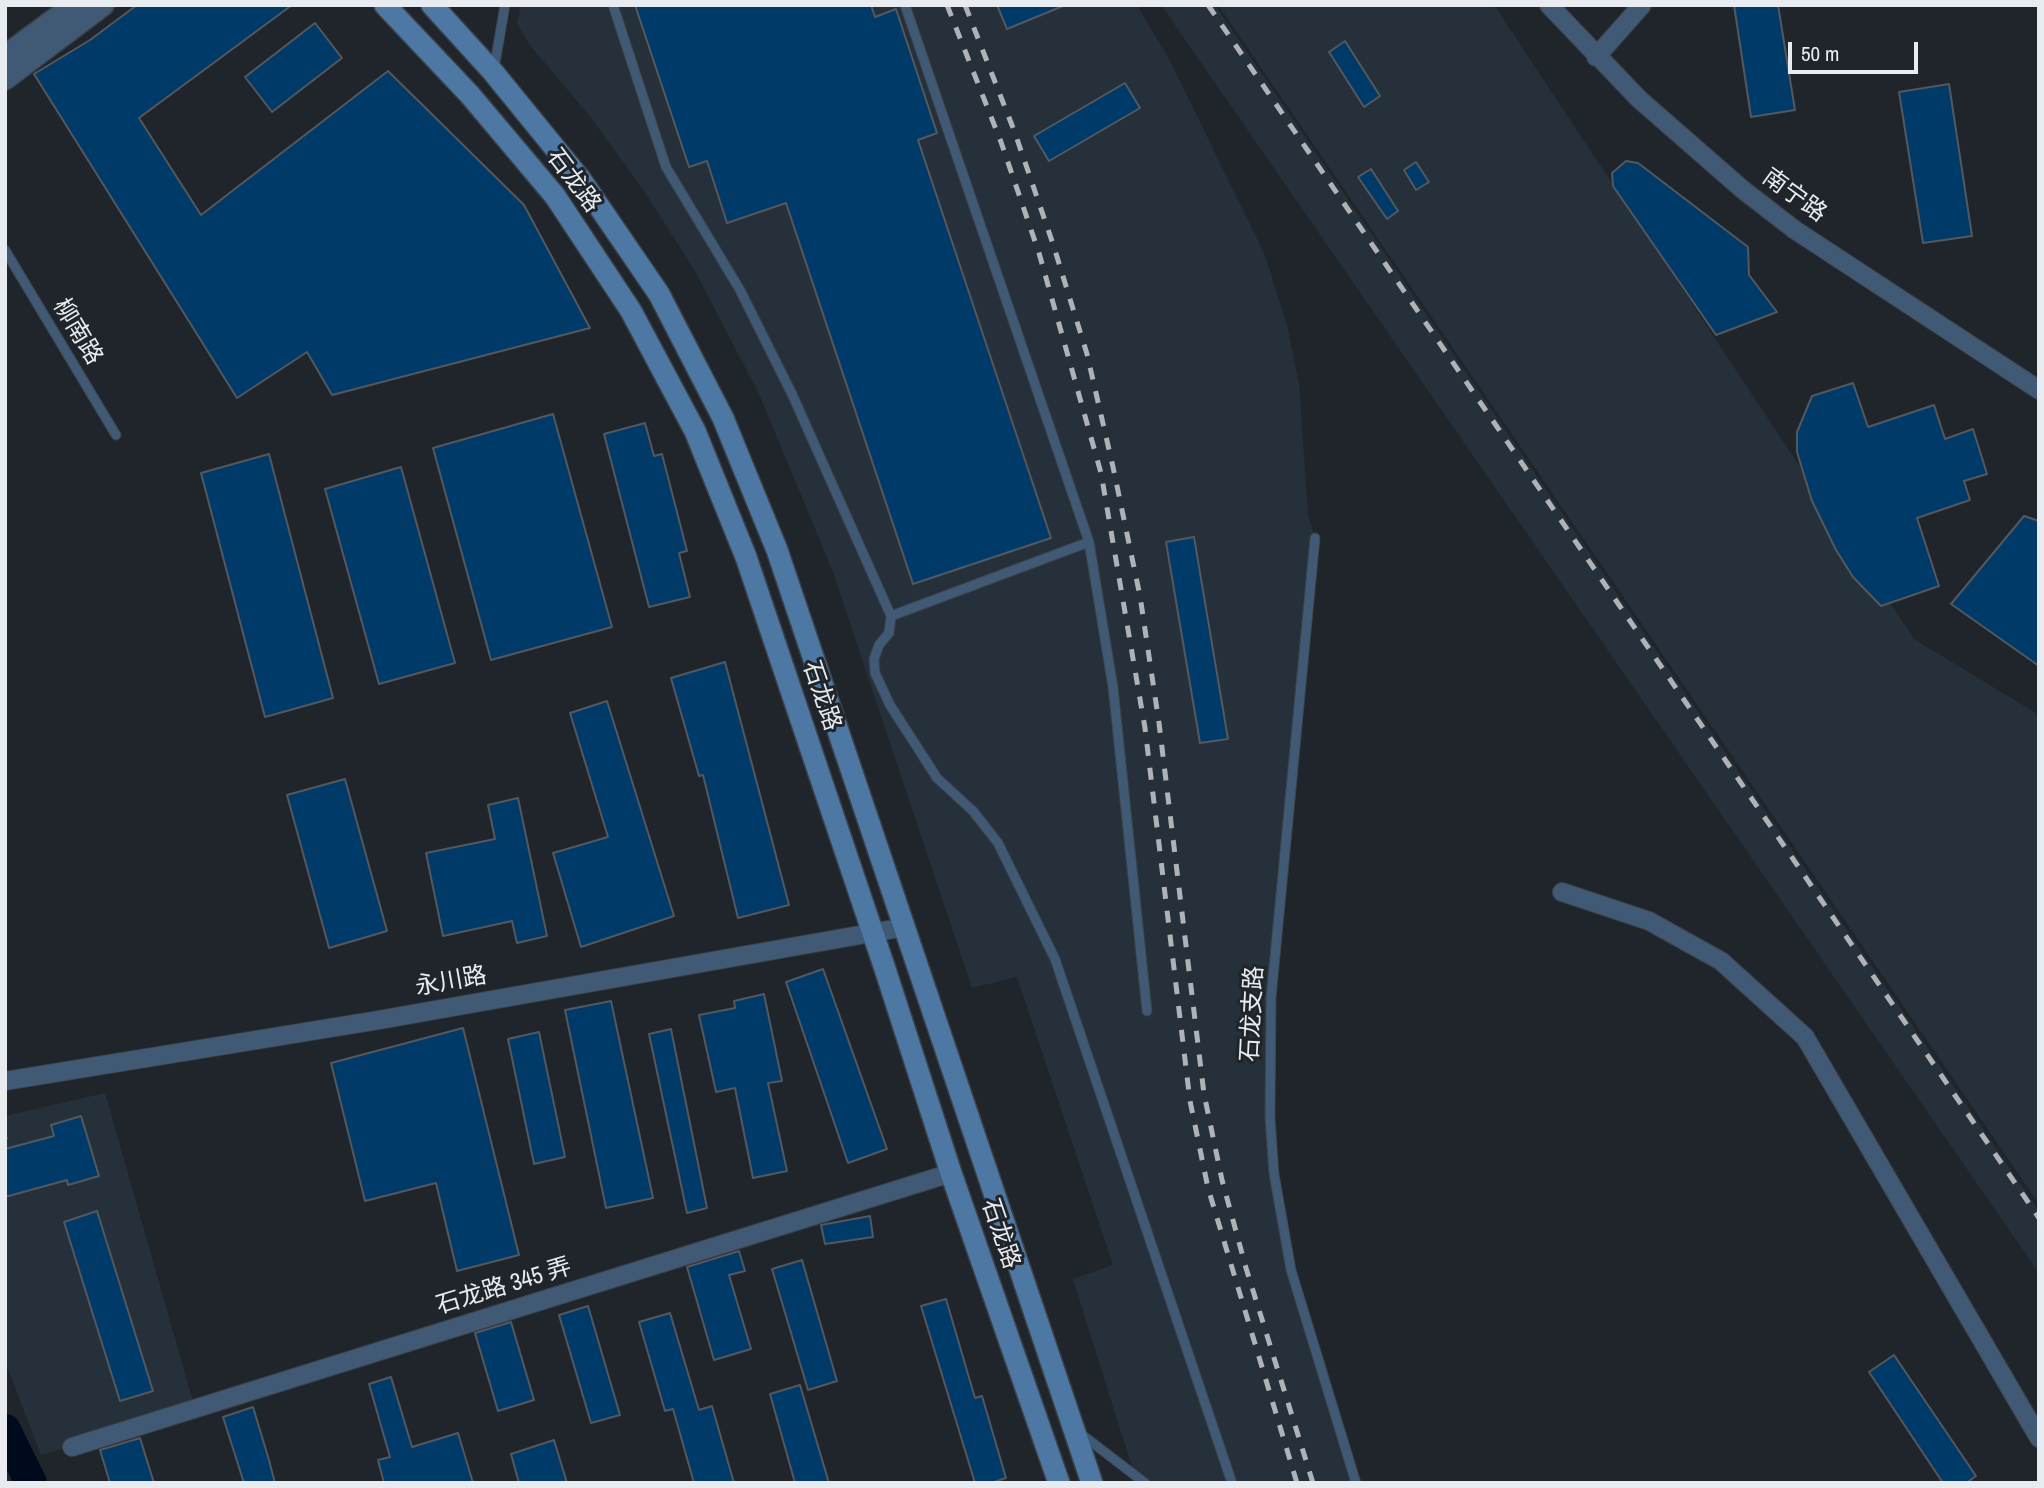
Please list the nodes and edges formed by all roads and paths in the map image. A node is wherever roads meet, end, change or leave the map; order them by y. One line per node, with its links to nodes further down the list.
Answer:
1 (74, 5): 10 (street)
2 (103, 5): 13 (street)
3 (385, 5): 22 (main road, 石龙路)
4 (432, 5): 12 (main road, 石龙路)
5 (505, 5): 12 (lane)
6 (613, 5): 19 (lane)
7 (905, 5): 18 (lane)
8 (1549, 5): 11 (street, 南宁路)
9 (1642, 5): 11 (street)
10 (5, 56)
11 (1596, 57): 15 (street, 南宁路)
12 (493, 72): 21 (main road, 石龙路)
13 (5, 79)
14 (5, 250): 16 (lane, 柳南路)
15 (2039, 390)
16 (116, 435)
17 (1315, 538): 35 (lane, 石龙支路)
18 (1089, 542): 19 (lane); 23 (lane)
19 (891, 616): 34 (lane)
20 (1562, 892): 29 (street)
21 (905, 927): 22 (street, 永川路); 28 (main road, 石龙路)
22 (873, 933): 24 (street, 永川路); 27 (main road, 石龙路)
23 (1147, 1011)
24 (5, 1081)
25 (5, 1136): 26 (path)
26 (7, 1142)
27 (951, 1173): 30 (street, 石龙路 345 弄); 31 (main road, 石龙路)
28 (1074, 1429): 32 (main road, 石龙路); 33 (lane)
29 (2039, 1438)
30 (72, 1447)
31 (1059, 1483)
32 (1092, 1483)
33 (1145, 1483)
34 (1233, 1483)
35 (1356, 1483)

